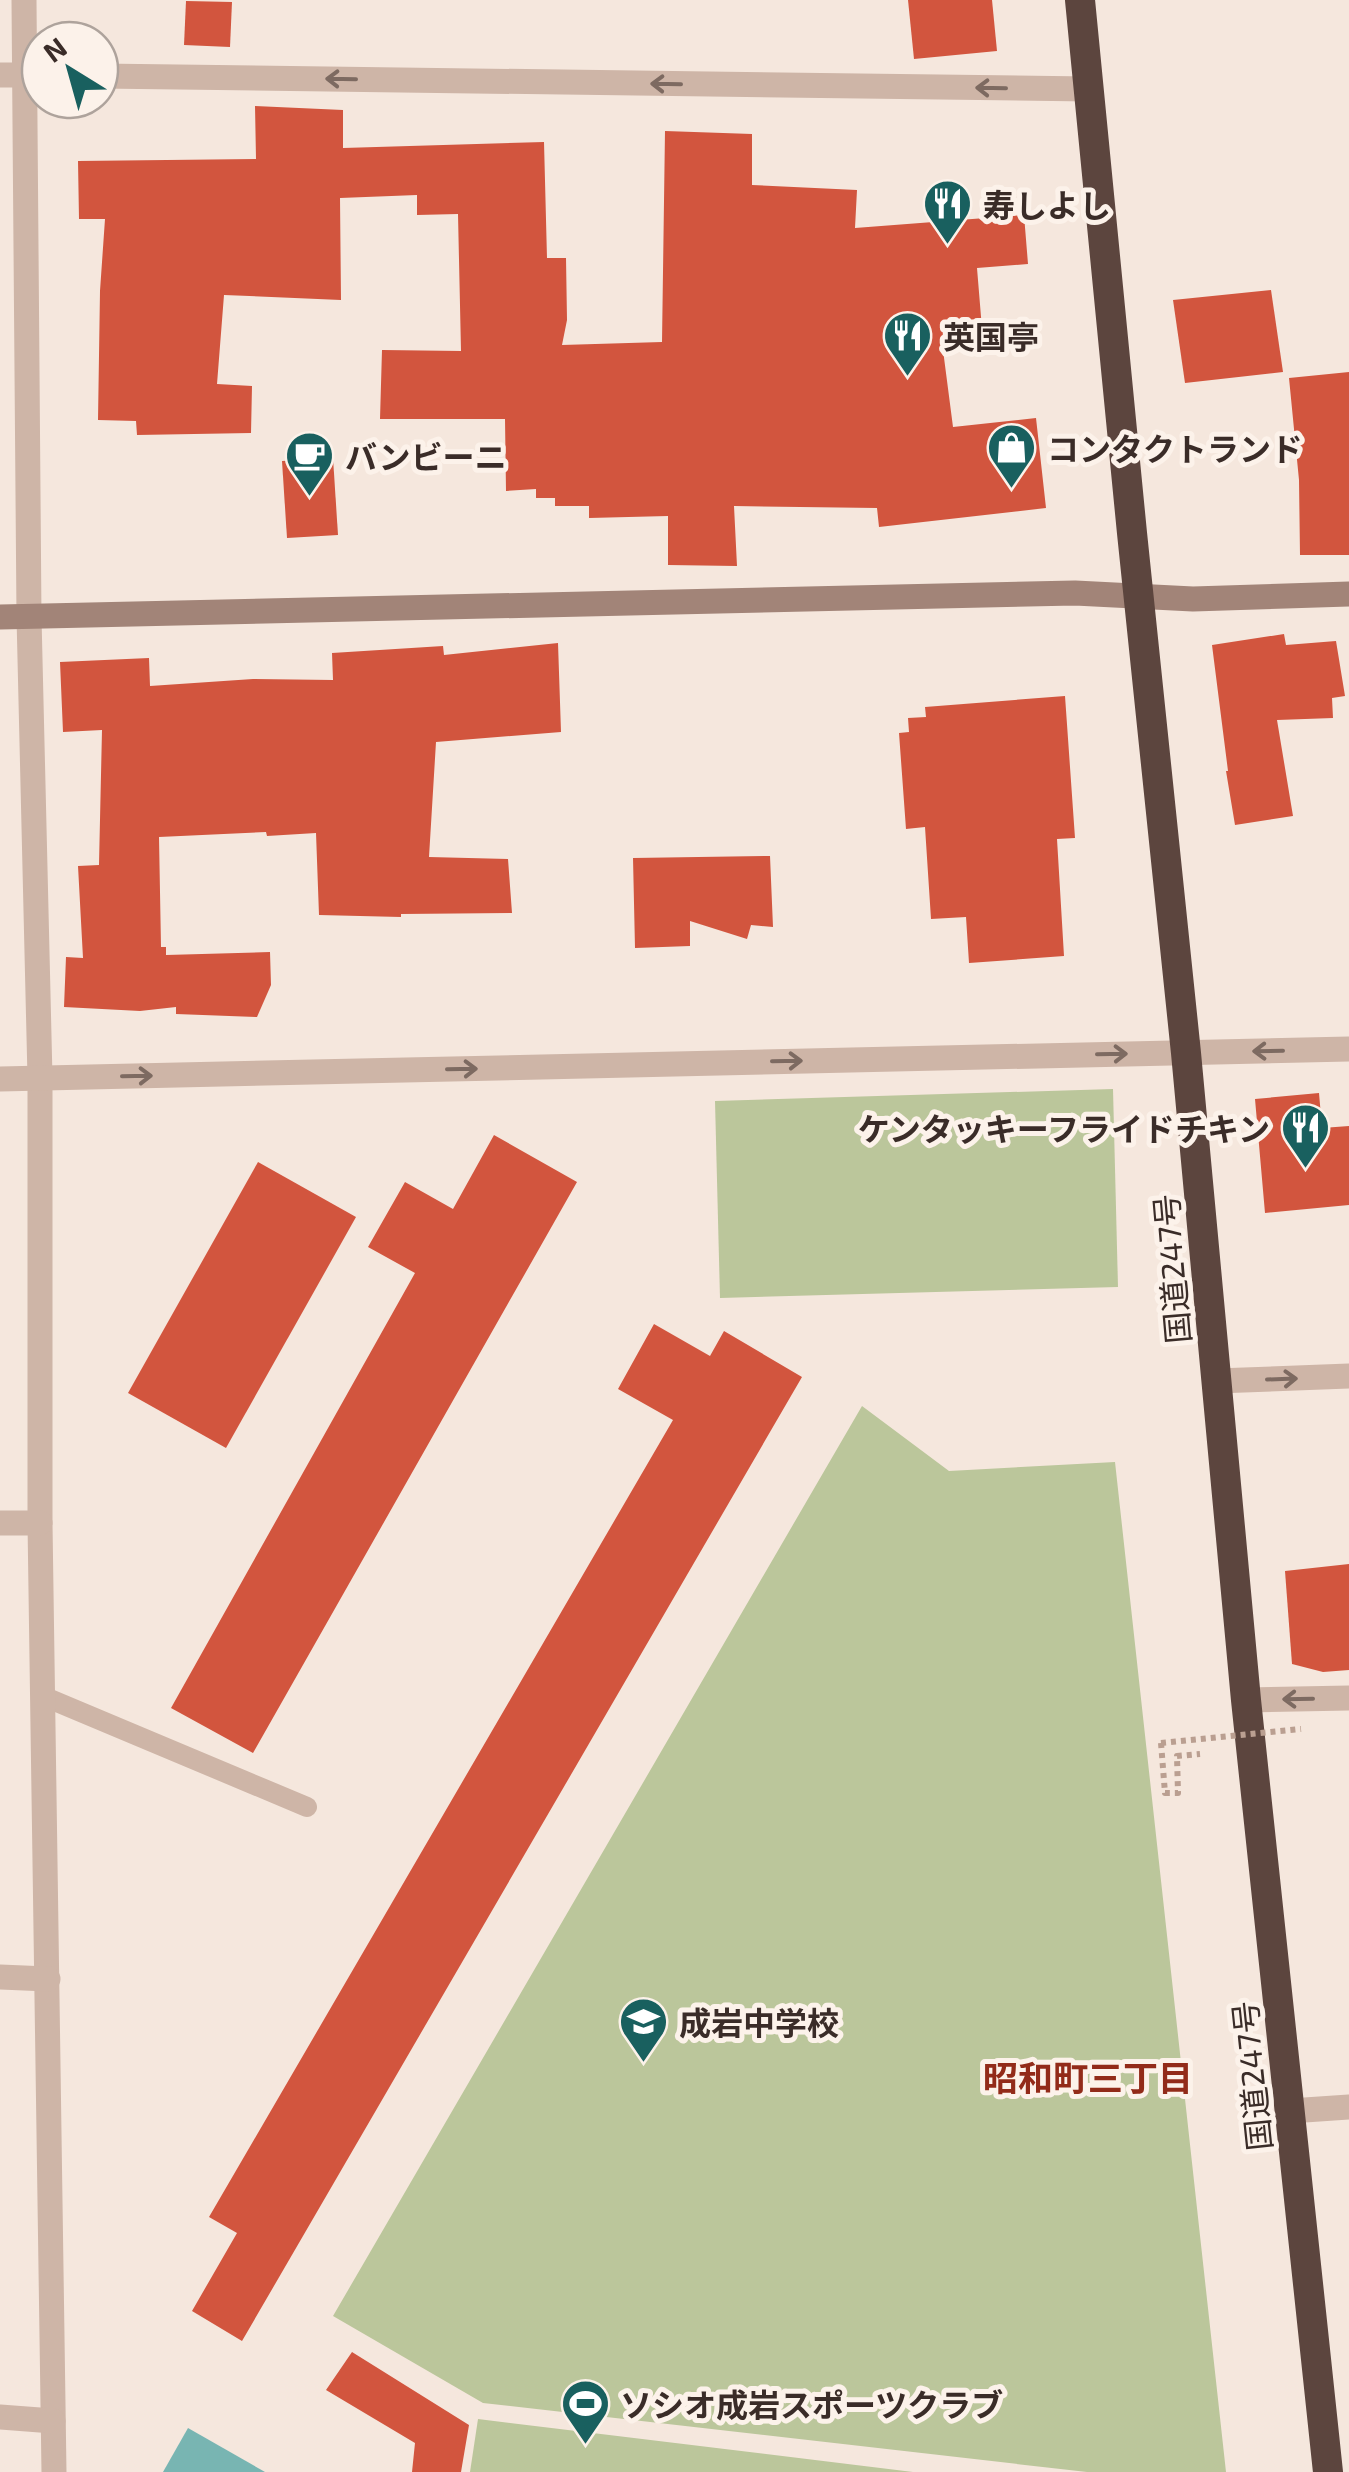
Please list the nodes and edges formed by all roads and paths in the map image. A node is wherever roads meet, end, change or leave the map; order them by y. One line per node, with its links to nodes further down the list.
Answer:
1 (1080, 0): 3 (highway, 国道247号)
2 (120, 76): 3 (street, one-way to 2)
3 (1089, 89): 6 (highway, 国道247号)
4 (23, 120): 7 (street)
5 (1349, 594): 6 (street)
6 (1139, 595): 7 (street); 10 (highway, 国道247号)
7 (29, 616): 8 (street); 12 (street)
8 (0, 617)
9 (1349, 1048): 10 (street, one-way to 10)
10 (1186, 1053): 12 (street, one-way to 10); 14 (highway, 国道247号)
11 (0, 1078): 12 (street)
12 (40, 1078): 16 (street)
13 (1349, 1376): 14 (street, one-way to 13)
14 (1216, 1381): 19 (highway, 国道247号)
15 (0, 1523): 16 (street)
16 (40, 1523): 17 (street)
17 (44, 1697): 22 (lane); 24 (street)
18 (1349, 1698): 19 (street, one-way to 19)
19 (1246, 1700): 26 (highway, 国道247号)
20 (1301, 1729): 21 (path, bridge)
21 (1200, 1754)
22 (307, 1807)
23 (0, 1977): 24 (street)
24 (48, 1979): 28 (street)
25 (1349, 2107): 26 (street)
26 (1290, 2111): 30 (highway, 国道247号)
27 (0, 2417): 28 (street)
28 (53, 2421): 29 (street)
29 (54, 2472)
30 (1328, 2472)

